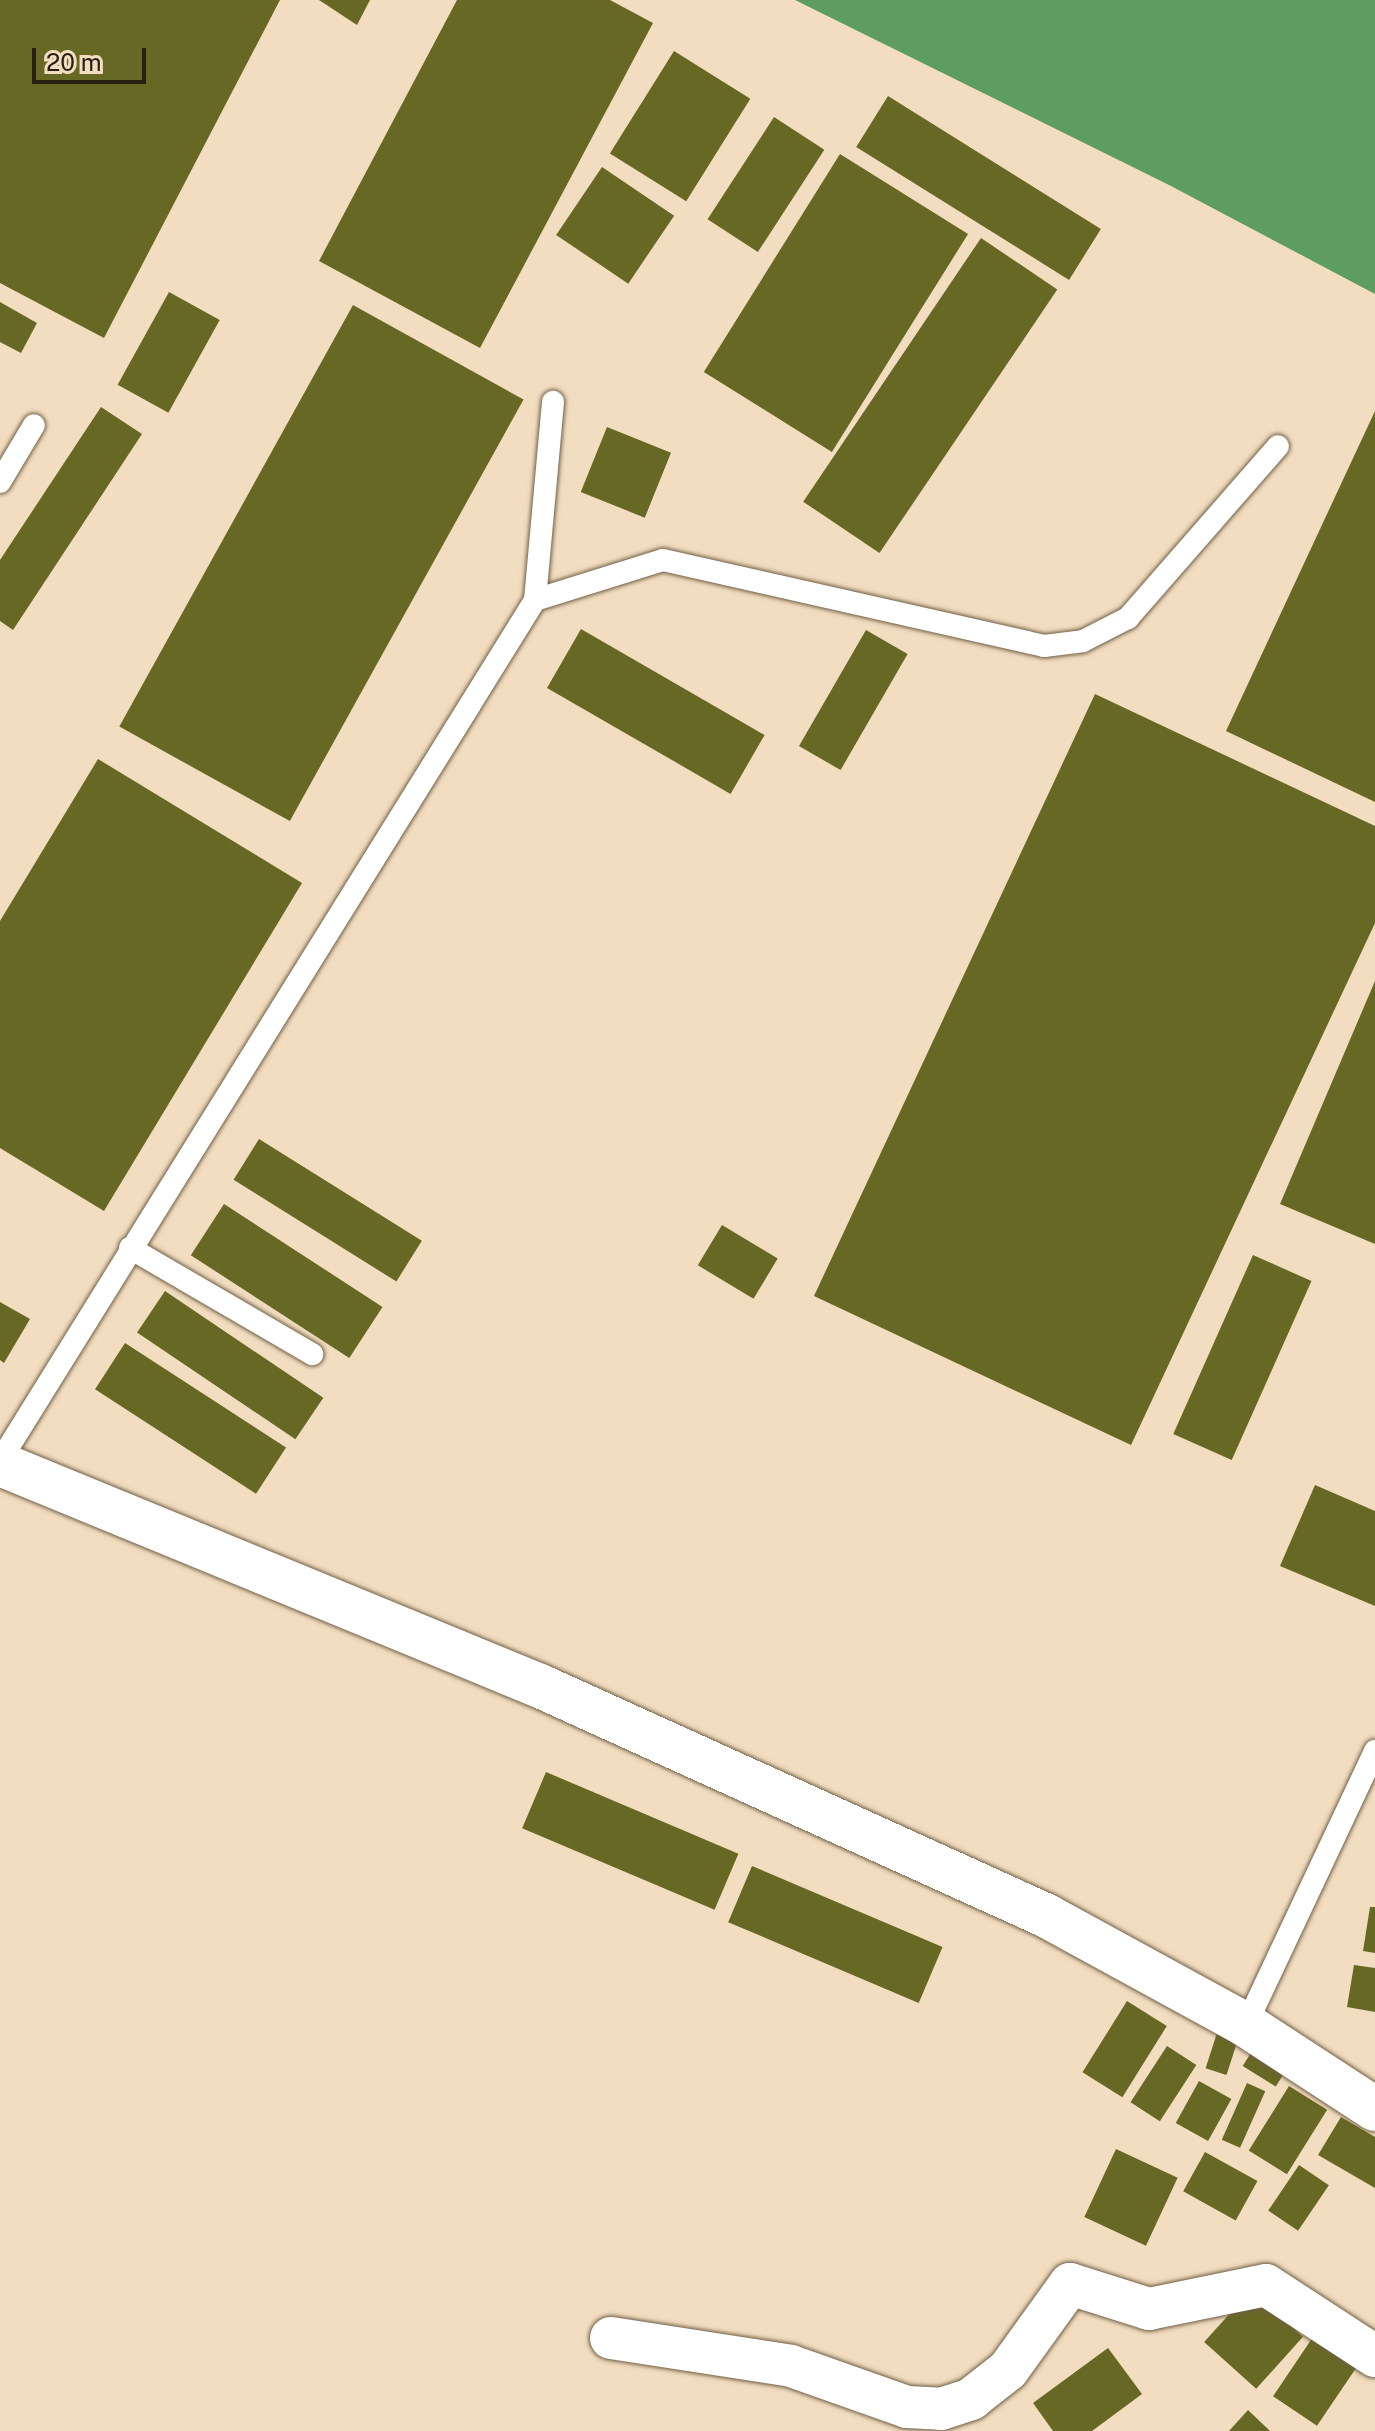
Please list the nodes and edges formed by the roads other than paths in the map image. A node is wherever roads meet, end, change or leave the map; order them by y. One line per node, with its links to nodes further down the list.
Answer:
1 (553, 402): 5 (lane)
2 (34, 425): 4 (lane)
3 (1278, 446): 5 (lane)
4 (0, 482)
5 (535, 600): 6 (lane)
6 (130, 1248): 7 (lane); 8 (lane)
7 (312, 1354)
8 (0, 1462): 10 (street)
9 (1375, 1751): 10 (lane)
10 (1246, 2025): 11 (street)
11 (1375, 2109)
12 (611, 2338): 13 (street)
13 (1375, 2356)

